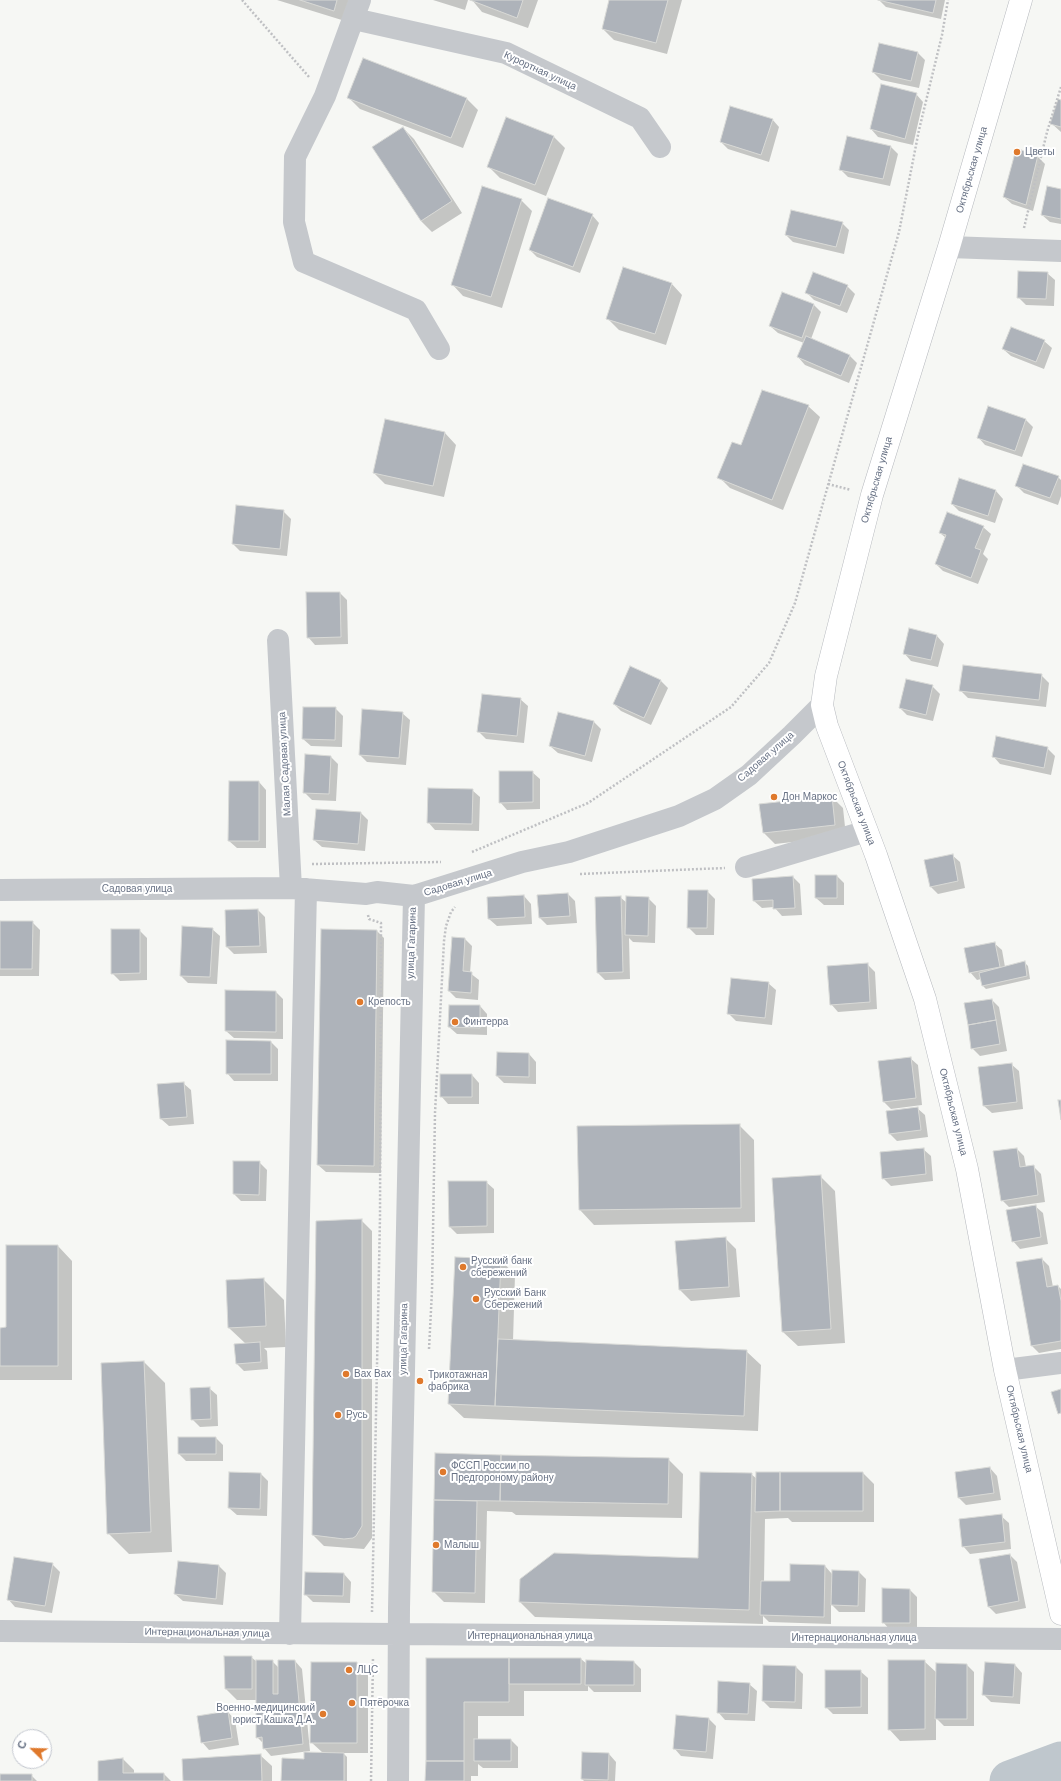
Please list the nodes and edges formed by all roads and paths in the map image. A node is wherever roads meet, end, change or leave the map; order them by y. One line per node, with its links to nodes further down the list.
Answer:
1 (242, 0): 6 (path)
2 (948, 0): 15 (path)
3 (1021, 0): 8 (main road, Октябрьская улица)
4 (357, 10): 6 (street); 7 (street, Курортная улица)
5 (1061, 87): 9 (path)
6 (325, 96): 11 (street)
7 (660, 147)
8 (949, 248): 9 (street); 13 (main road, Октябрьская улица)
9 (1018, 250): 10 (street)
10 (1061, 251)
11 (439, 349)
12 (278, 640): 18 (street, Малая Садовая улица)
13 (822, 705): 14 (main road, Октябрьская улица); 24 (street, Садовая улица)
14 (867, 831): 19 (street); 28 (main road, Октябрьская улица)
15 (470, 853)
16 (448, 862): 17 (path)
17 (368, 863): 18 (path); 23 (path)
18 (291, 864): 21 (street, Малая Садовая улица)
19 (746, 867): 20 (path)
20 (578, 874)
21 (299, 888): 22 (street, Садовая улица); 23 (street, Садовая улица); 31 (street, Малая Садовая улица)
22 (0, 890)
23 (366, 894): 24 (street, Садовая улица); 32 (path)
24 (414, 896): 33 (street, улица Гагарина)
25 (456, 905): 26 (path)
26 (429, 1353)
27 (1061, 1362): 28 (street)
28 (1005, 1370): 29 (main road, Октябрьская улица)
29 (1061, 1614)
30 (0, 1631): 31 (street, Интернациональная улица)
31 (290, 1634): 32 (street, Интернациональная улица)
32 (372, 1634): 33 (street, Интернациональная улица); 35 (path)
33 (399, 1635): 34 (street, Интернациональная улица); 36 (street, улица Гагарина)
34 (1061, 1639)
35 (371, 1781)
36 (398, 1781)

